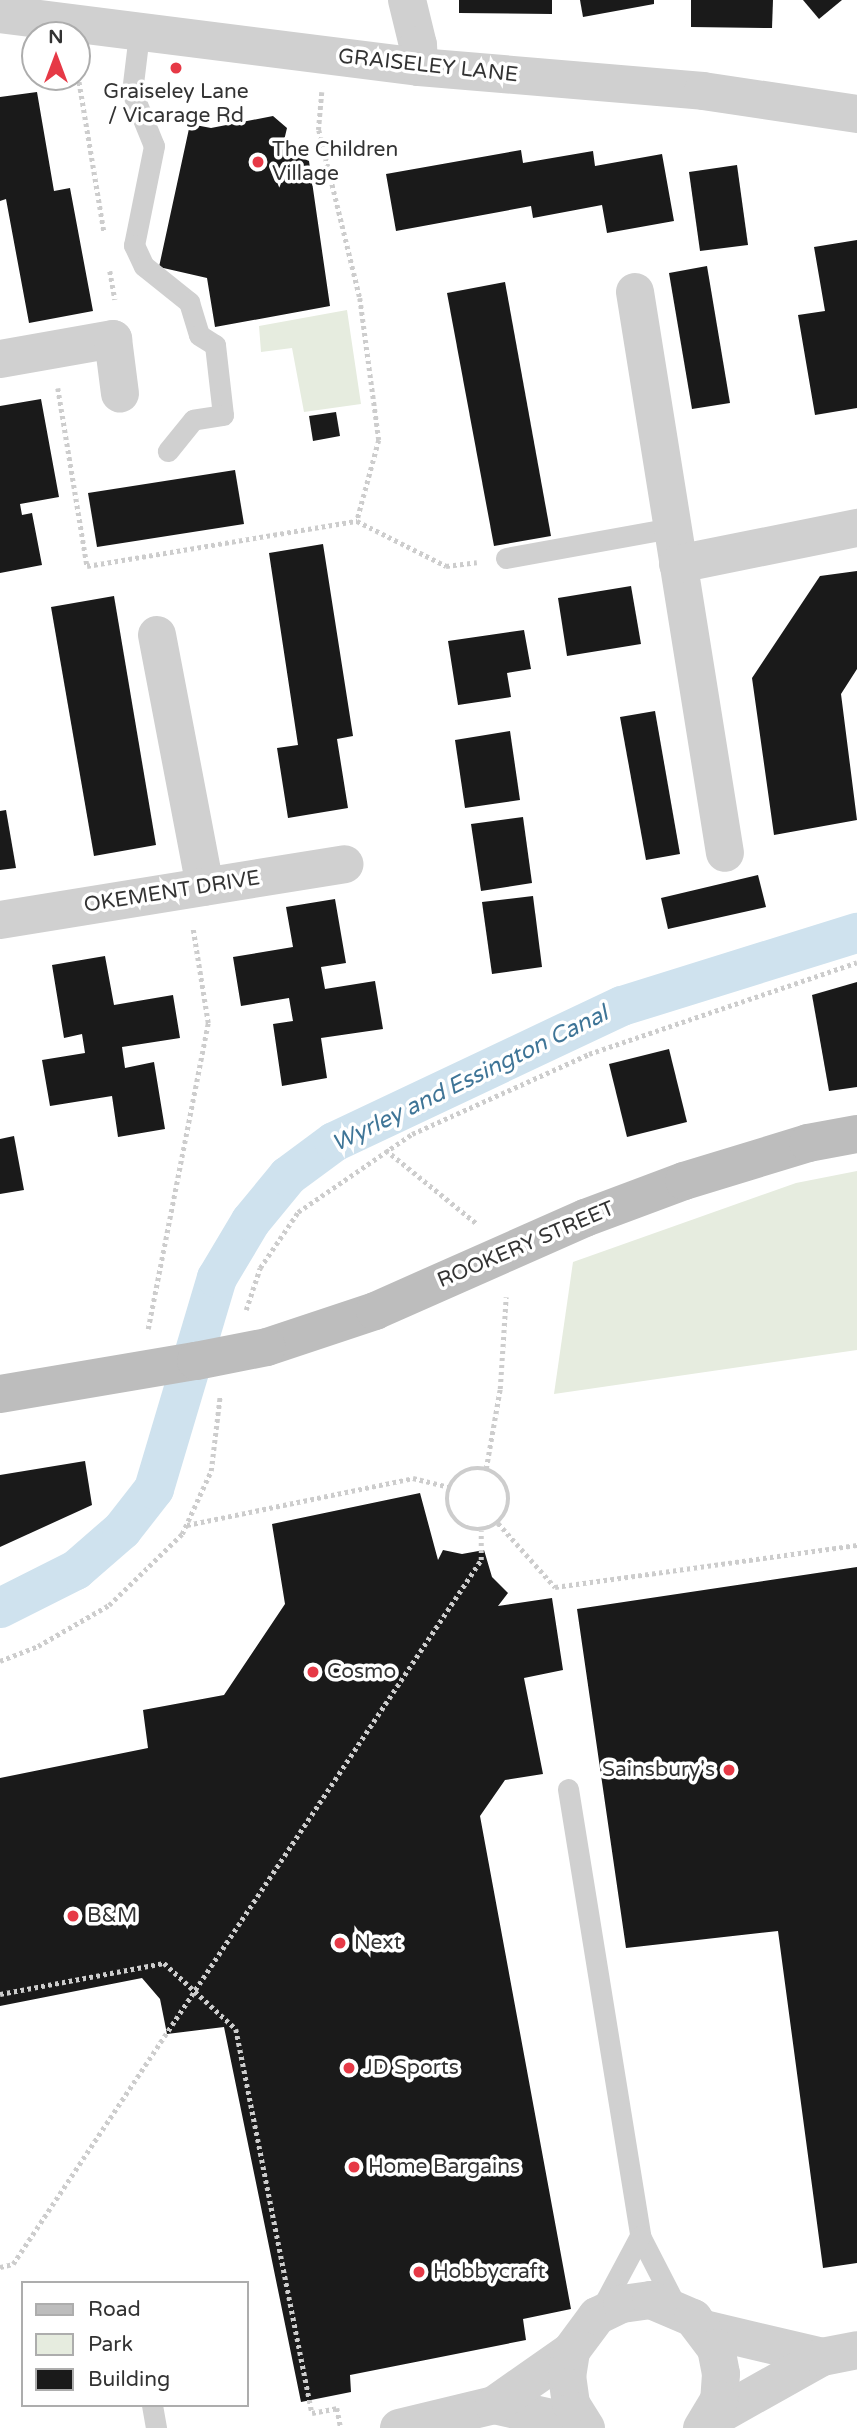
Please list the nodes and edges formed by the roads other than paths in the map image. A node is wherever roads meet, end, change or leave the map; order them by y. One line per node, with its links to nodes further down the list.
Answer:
1 (407, 0): 4 (street)
2 (0, 14): 3 (street, GRAISELEY LANE)
3 (139, 34): 4 (street, GRAISELEY LANE); 9 (lane)
4 (419, 67): 5 (street, GRAISELEY LANE)
5 (857, 114)
6 (635, 292): 11 (street)
7 (0, 359): 8 (street)
8 (120, 394)
9 (168, 451)
10 (857, 528): 11 (street)
11 (675, 546): 12 (lane); 14 (street)
12 (506, 558)
13 (157, 635): 16 (street)
14 (725, 853)
15 (344, 864): 16 (street, OKEMENT DRIVE)
16 (196, 888): 17 (street, OKEMENT DRIVE)
17 (0, 920)
18 (857, 1134): 19 (street, ROOKERY STREET, bridge)
19 (0, 1394)
20 (568, 1789): 21 (lane)
21 (640, 2236): 22 (lane); 23 (lane)
22 (597, 2316): 23 (street); 24 (street)
23 (690, 2318): 25 (street); 28 (street)
24 (571, 2351): 26 (street); 29 (street)
25 (840, 2354): 28 (street)
26 (494, 2405): 29 (street); 31 (street)
27 (152, 2407): 30 (lane)
28 (705, 2424)
29 (584, 2426)
30 (156, 2428)
31 (398, 2428)

